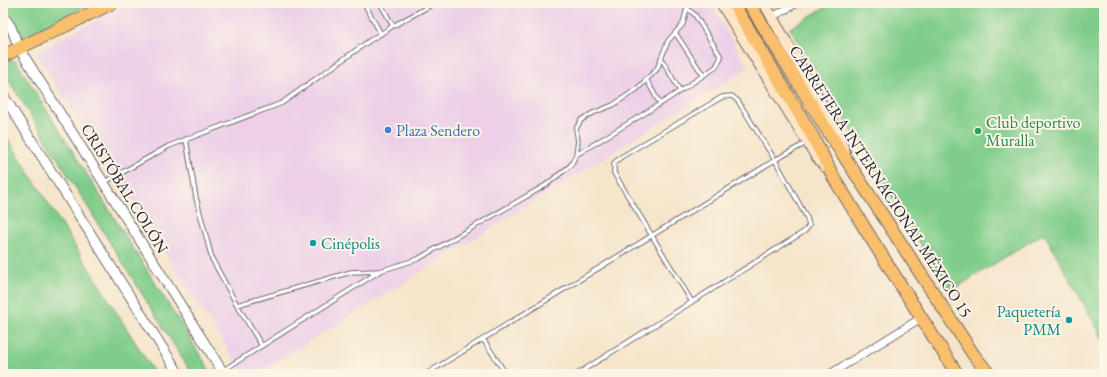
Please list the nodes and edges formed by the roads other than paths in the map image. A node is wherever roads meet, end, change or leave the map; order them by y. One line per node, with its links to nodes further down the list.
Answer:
1 (112, 3): 17 (main road)
2 (364, 3): 15 (lane)
3 (380, 3): 14 (lane)
4 (435, 3): 14 (lane)
5 (683, 3): 11 (lane)
6 (721, 3): 26 (main road)
7 (733, 3): 30 (main road, CARRETERA INTERNACIONAL MÉXICO 15)
8 (749, 3): 29 (main road, CARRETERA INTERNACIONAL MÉXICO 15)
9 (764, 3): 13 (main road)
10 (797, 3): 13 (street)
11 (687, 8): 16 (lane); 20 (lane)
12 (3, 16): 17 (street, CRISTÓBAL COLÓN)
13 (772, 16): 29 (main road)
14 (393, 26): 15 (lane)
15 (380, 34): 25 (lane)
16 (676, 34): 19 (lane); 20 (lane)
17 (20, 48): 18 (main road); 31 (street, CRISTÓBAL COLÓN)
18 (3, 56)
19 (661, 58): 21 (lane); 22 (lane)
20 (703, 75): 22 (lane)
21 (646, 79): 24 (lane); 27 (lane)
22 (680, 91): 24 (lane)
23 (3, 95): 41 (street)
24 (660, 104): 27 (lane)
25 (186, 139): 31 (lane); 35 (lane)
26 (807, 142): 28 (lane); 30 (main road)
27 (576, 155): 33 (lane)
28 (775, 160): 32 (lane); 32 (lane); 34 (lane)
29 (852, 167): 39 (main road, CARRETERA INTERNACIONAL MÉXICO 15)
30 (834, 178): 36 (main road, CARRETERA INTERNACIONAL MÉXICO 15)
31 (104, 182): 40 (street, CRISTÓBAL COLÓN)
32 (652, 236): 34 (lane); 37 (lane)
33 (380, 271): 35 (lane); 38 (lane)
34 (692, 302): 44 (lane)
35 (237, 305): 38 (lane)
36 (921, 318): 45 (street); 46 (main road, CARRETERA INTERNACIONAL MÉXICO 15)
37 (483, 339): 42 (lane); 43 (lane)
38 (262, 346): 40 (lane)
39 (973, 354): 47 (main road); 48 (main road, CARRETERA INTERNACIONAL MÉXICO 15)
40 (223, 372)
41 (179, 374)
42 (426, 374)
43 (506, 374)
44 (577, 374)
45 (830, 374)
46 (957, 374)
47 (983, 374)
48 (989, 374)

